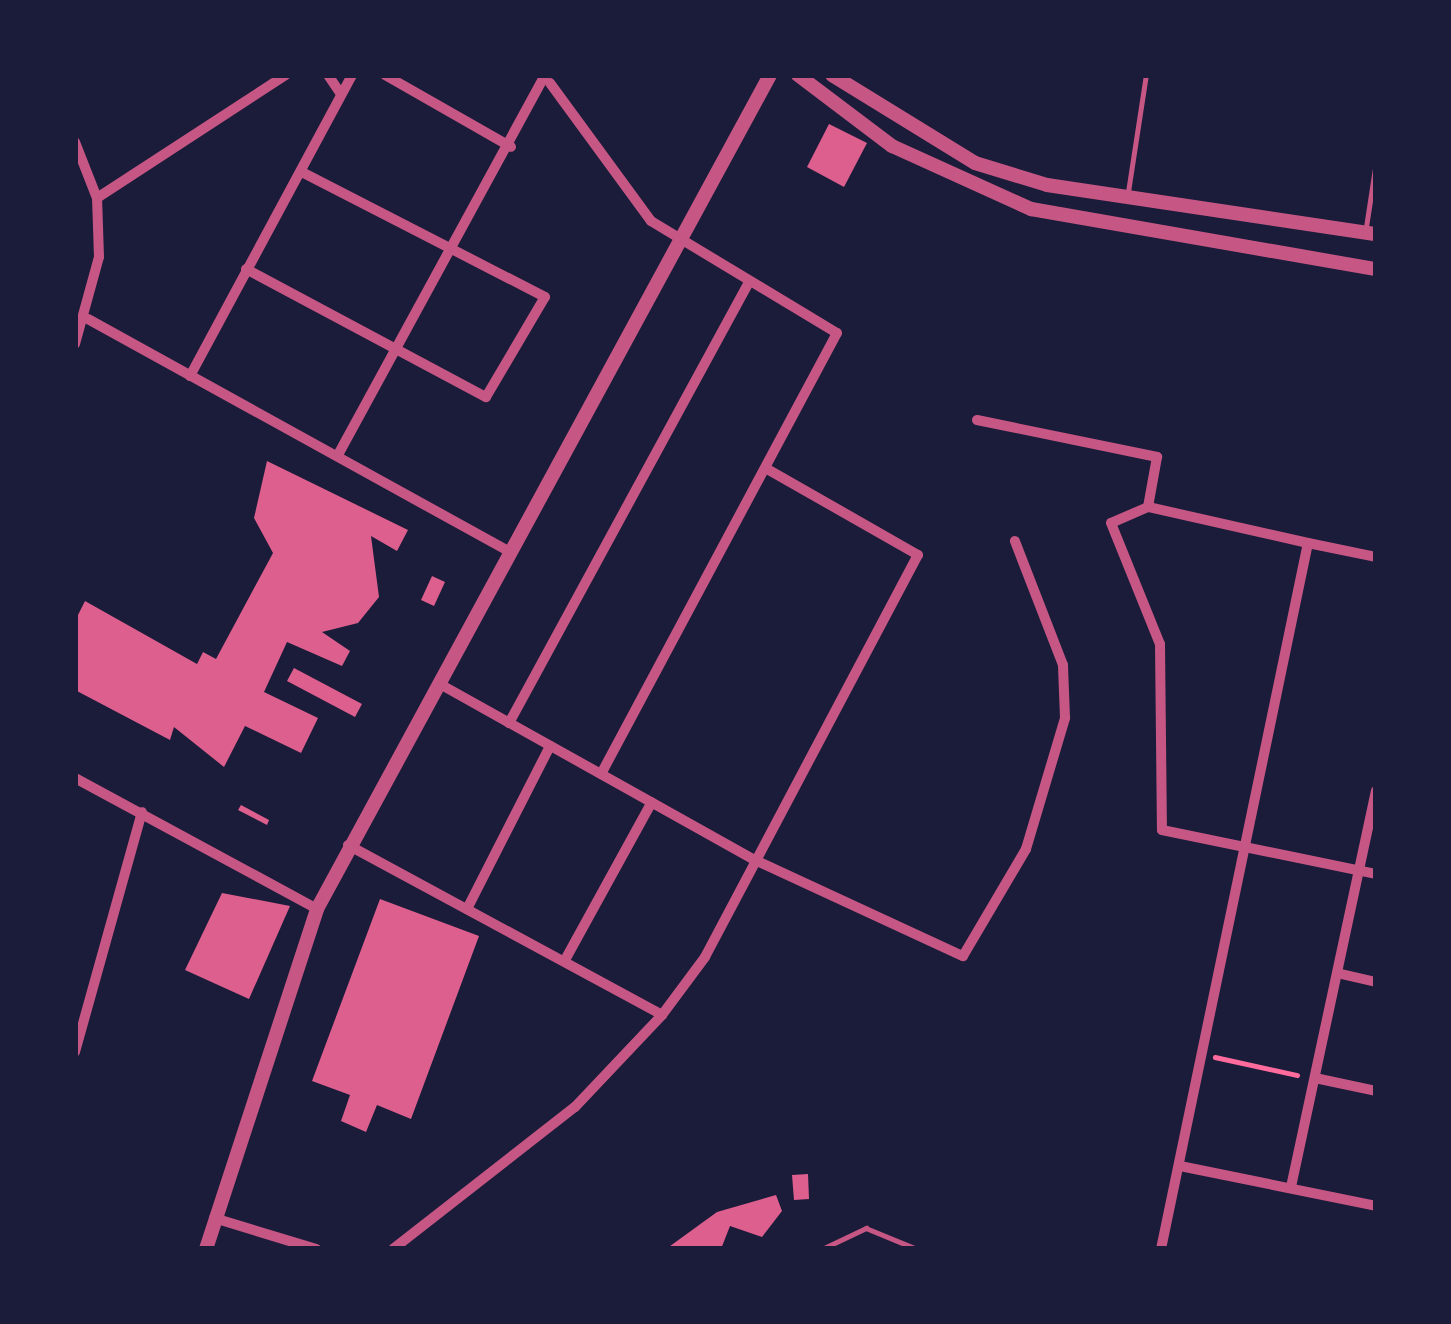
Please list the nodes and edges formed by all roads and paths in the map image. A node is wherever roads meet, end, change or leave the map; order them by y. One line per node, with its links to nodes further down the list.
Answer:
1 (286, 75): 17 (street)
2 (328, 75): 10 (street)
3 (352, 75): 10 (street)
4 (385, 75): 12 (street)
5 (770, 75): 19 (street)
6 (798, 75): 22 (street)
7 (832, 75): 16 (street)
8 (1146, 75): 16 (lane)
9 (548, 79): 12 (street); 19 (street)
10 (341, 94): 14 (street)
11 (75, 142): 17 (street)
12 (511, 147): 20 (street)
13 (1376, 162): 15 (lane)
14 (302, 172): 20 (street); 21 (street)
15 (1375, 179): 18 (lane)
16 (1128, 191): 18 (street)
17 (98, 198): 24 (street)
18 (1371, 234)
19 (676, 241): 23 (street); 34 (street)
20 (456, 250): 26 (street); 26 (street)
21 (246, 269): 26 (street); 27 (street)
22 (1376, 269)
23 (749, 282): 30 (street); 37 (street)
24 (88, 319): 25 (street); 27 (street)
25 (75, 344)
26 (399, 350): 29 (street)
27 (190, 376): 29 (street)
28 (977, 420): 31 (street)
29 (339, 453): 34 (street)
30 (767, 469): 39 (street); 46 (street)
31 (1148, 507): 33 (street); 45 (street)
32 (1015, 541): 46 (street)
33 (1308, 543): 35 (street); 45 (street)
34 (509, 551): 36 (street)
35 (1376, 557)
36 (438, 683): 37 (street); 44 (street)
37 (509, 723): 38 (street)
38 (550, 746): 39 (street); 50 (street)
39 (601, 774): 42 (street)
40 (75, 778): 43 (street)
41 (1376, 791): 47 (street)
42 (652, 802): 46 (street); 51 (street)
43 (142, 812): 49 (street); 55 (street)
44 (348, 845): 49 (street); 50 (street)
45 (1243, 848): 47 (street); 56 (street)
46 (757, 862): 54 (street)
47 (1359, 871): 48 (street); 52 (street)
48 (1376, 874)
49 (317, 909): 62 (street)
50 (467, 909): 51 (street)
51 (566, 961): 54 (street)
52 (1337, 973): 53 (street); 57 (street)
53 (1376, 982)
54 (662, 1015): 65 (street)
55 (75, 1052)
56 (1202, 1054): 57 (path); 59 (street)
57 (1315, 1078): 58 (street); 60 (street)
58 (1376, 1091)
59 (1180, 1166): 60 (street); 68 (street)
60 (1291, 1187): 61 (street)
61 (1376, 1206)
62 (214, 1218): 63 (street); 64 (street)
63 (206, 1249)
64 (316, 1249)
65 (393, 1249)
66 (822, 1249): 67 (lane)
67 (917, 1249)
68 (1161, 1249)

